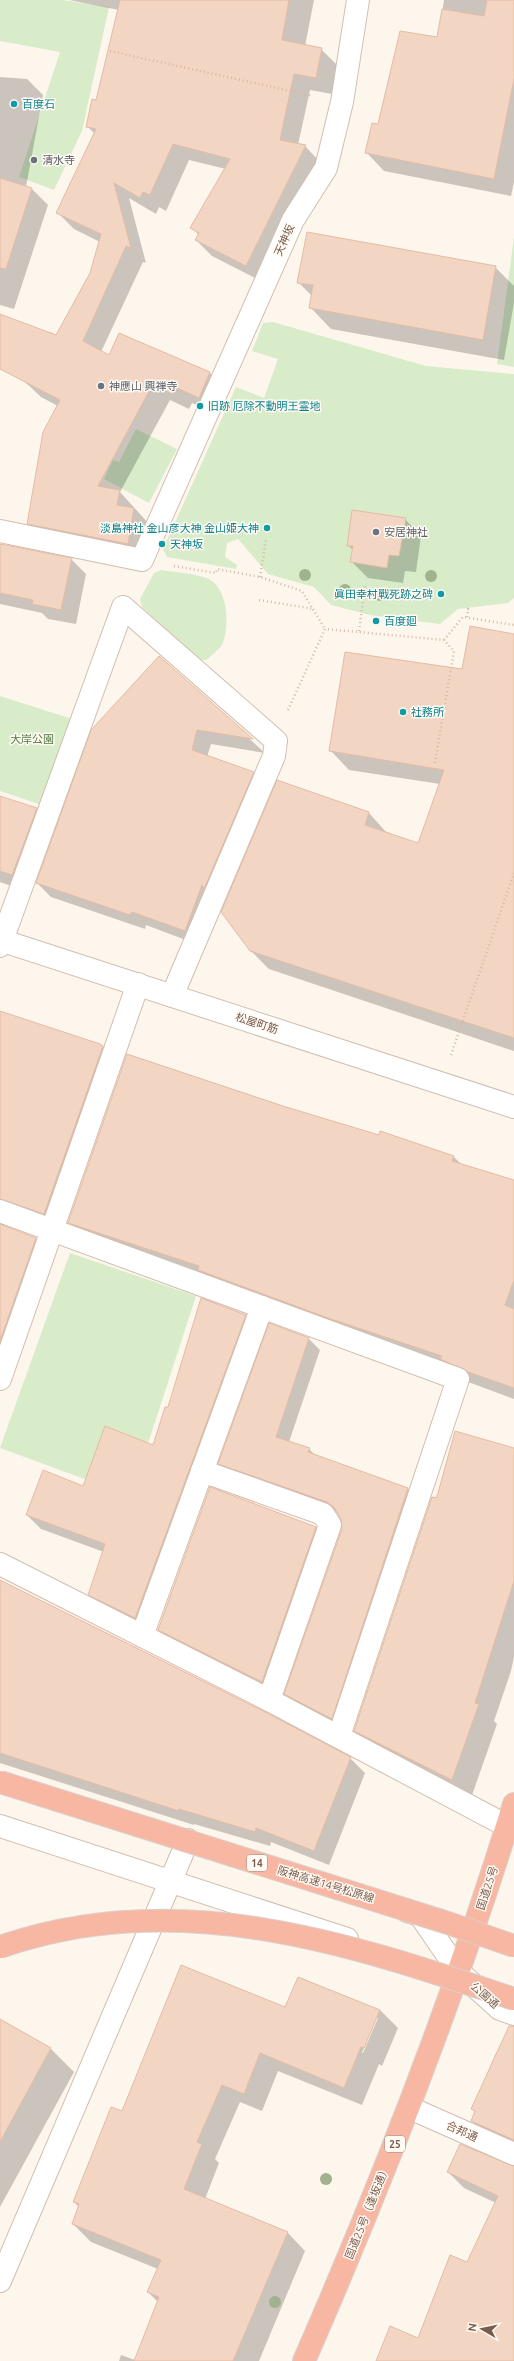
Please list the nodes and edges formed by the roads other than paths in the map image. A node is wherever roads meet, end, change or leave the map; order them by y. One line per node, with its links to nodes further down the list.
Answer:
1 (358, 0): 2 (street, 天神坂)
2 (0, 531)
3 (1, 942): 4 (street, 松屋町筋); 5 (street)
4 (138, 984): 5 (street, 松屋町筋); 8 (street)
5 (172, 996): 6 (street, 松屋町筋)
6 (514, 1107)
7 (0, 1211): 8 (street)
8 (54, 1230): 9 (street); 10 (street)
9 (262, 1307): 11 (street); 15 (street)
10 (0, 1378)
11 (202, 1470): 13 (street); 14 (street)
12 (0, 1564): 13 (street)
13 (142, 1636): 14 (street)
14 (268, 1700): 15 (street)
15 (339, 1736): 20 (street)
16 (0, 1779): 21 (street)
17 (0, 1782): 23 (highway, 阪神高速14号松原線 / 14, bridge)
18 (514, 1804): 20 (highway, 国道25号 / 25)
19 (0, 1826): 22 (street)
20 (507, 1826): 25 (highway, 国道25号 / 25)
21 (188, 1840): 22 (street); 25 (street)
22 (171, 1880): 25 (street); 30 (street)
23 (514, 1946)
24 (0, 1947): 26 (highway, bridge)
25 (459, 1972): 27 (street, 公園通); 28 (highway, 国道25号（逢坂通） / 25)
26 (514, 1999)
27 (514, 2014)
28 (410, 2108): 29 (street, 合邦通); 31 (highway, 国道25号（逢坂通） / 25)
29 (514, 2154)
30 (0, 2282)
31 (304, 2361)

